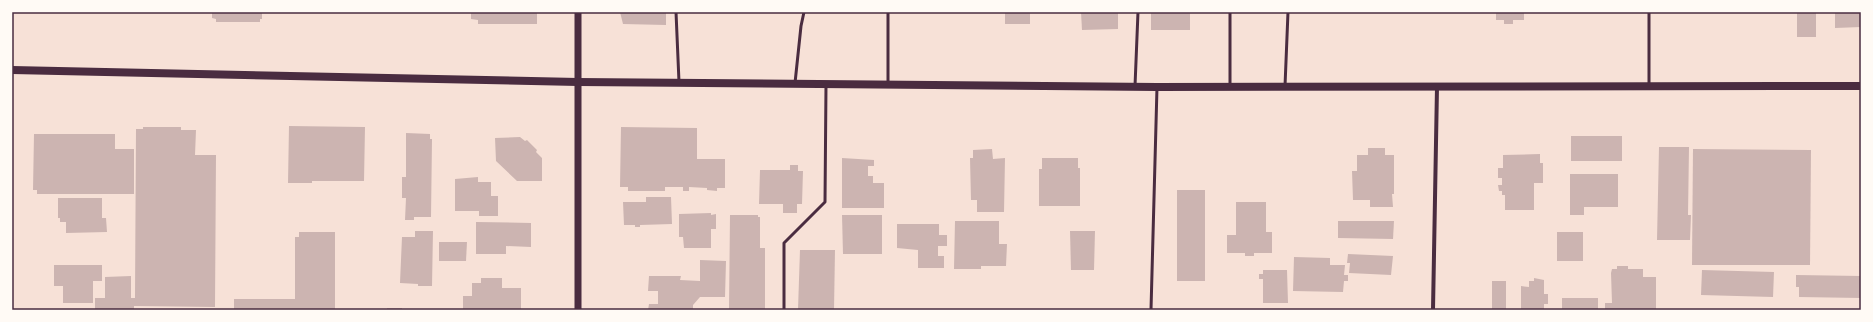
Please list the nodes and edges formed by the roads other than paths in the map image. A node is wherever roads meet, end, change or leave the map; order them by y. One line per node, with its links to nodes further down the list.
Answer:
1 (578, 12): 10 (street)
2 (676, 12): 11 (lane)
3 (804, 12): 12 (lane)
4 (888, 12): 14 (lane)
5 (1138, 12): 15 (lane)
6 (1230, 12): 18 (lane)
7 (1288, 12): 19 (lane)
8 (1649, 12): 21 (lane)
9 (12, 70): 10 (main road)
10 (578, 82): 11 (main road); 22 (street)
11 (679, 82): 12 (main road)
12 (795, 83): 13 (main road)
13 (826, 84): 14 (main road); 23 (lane)
14 (888, 84): 15 (main road)
15 (1135, 86): 17 (main road)
16 (1861, 86): 21 (main road)
17 (1157, 87): 18 (main road); 24 (lane)
18 (1230, 87): 19 (main road)
19 (1285, 87): 20 (main road)
20 (1437, 88): 21 (main road); 25 (street)
21 (1649, 88)
22 (578, 310)
23 (784, 310)
24 (1151, 310)
25 (1433, 310)

